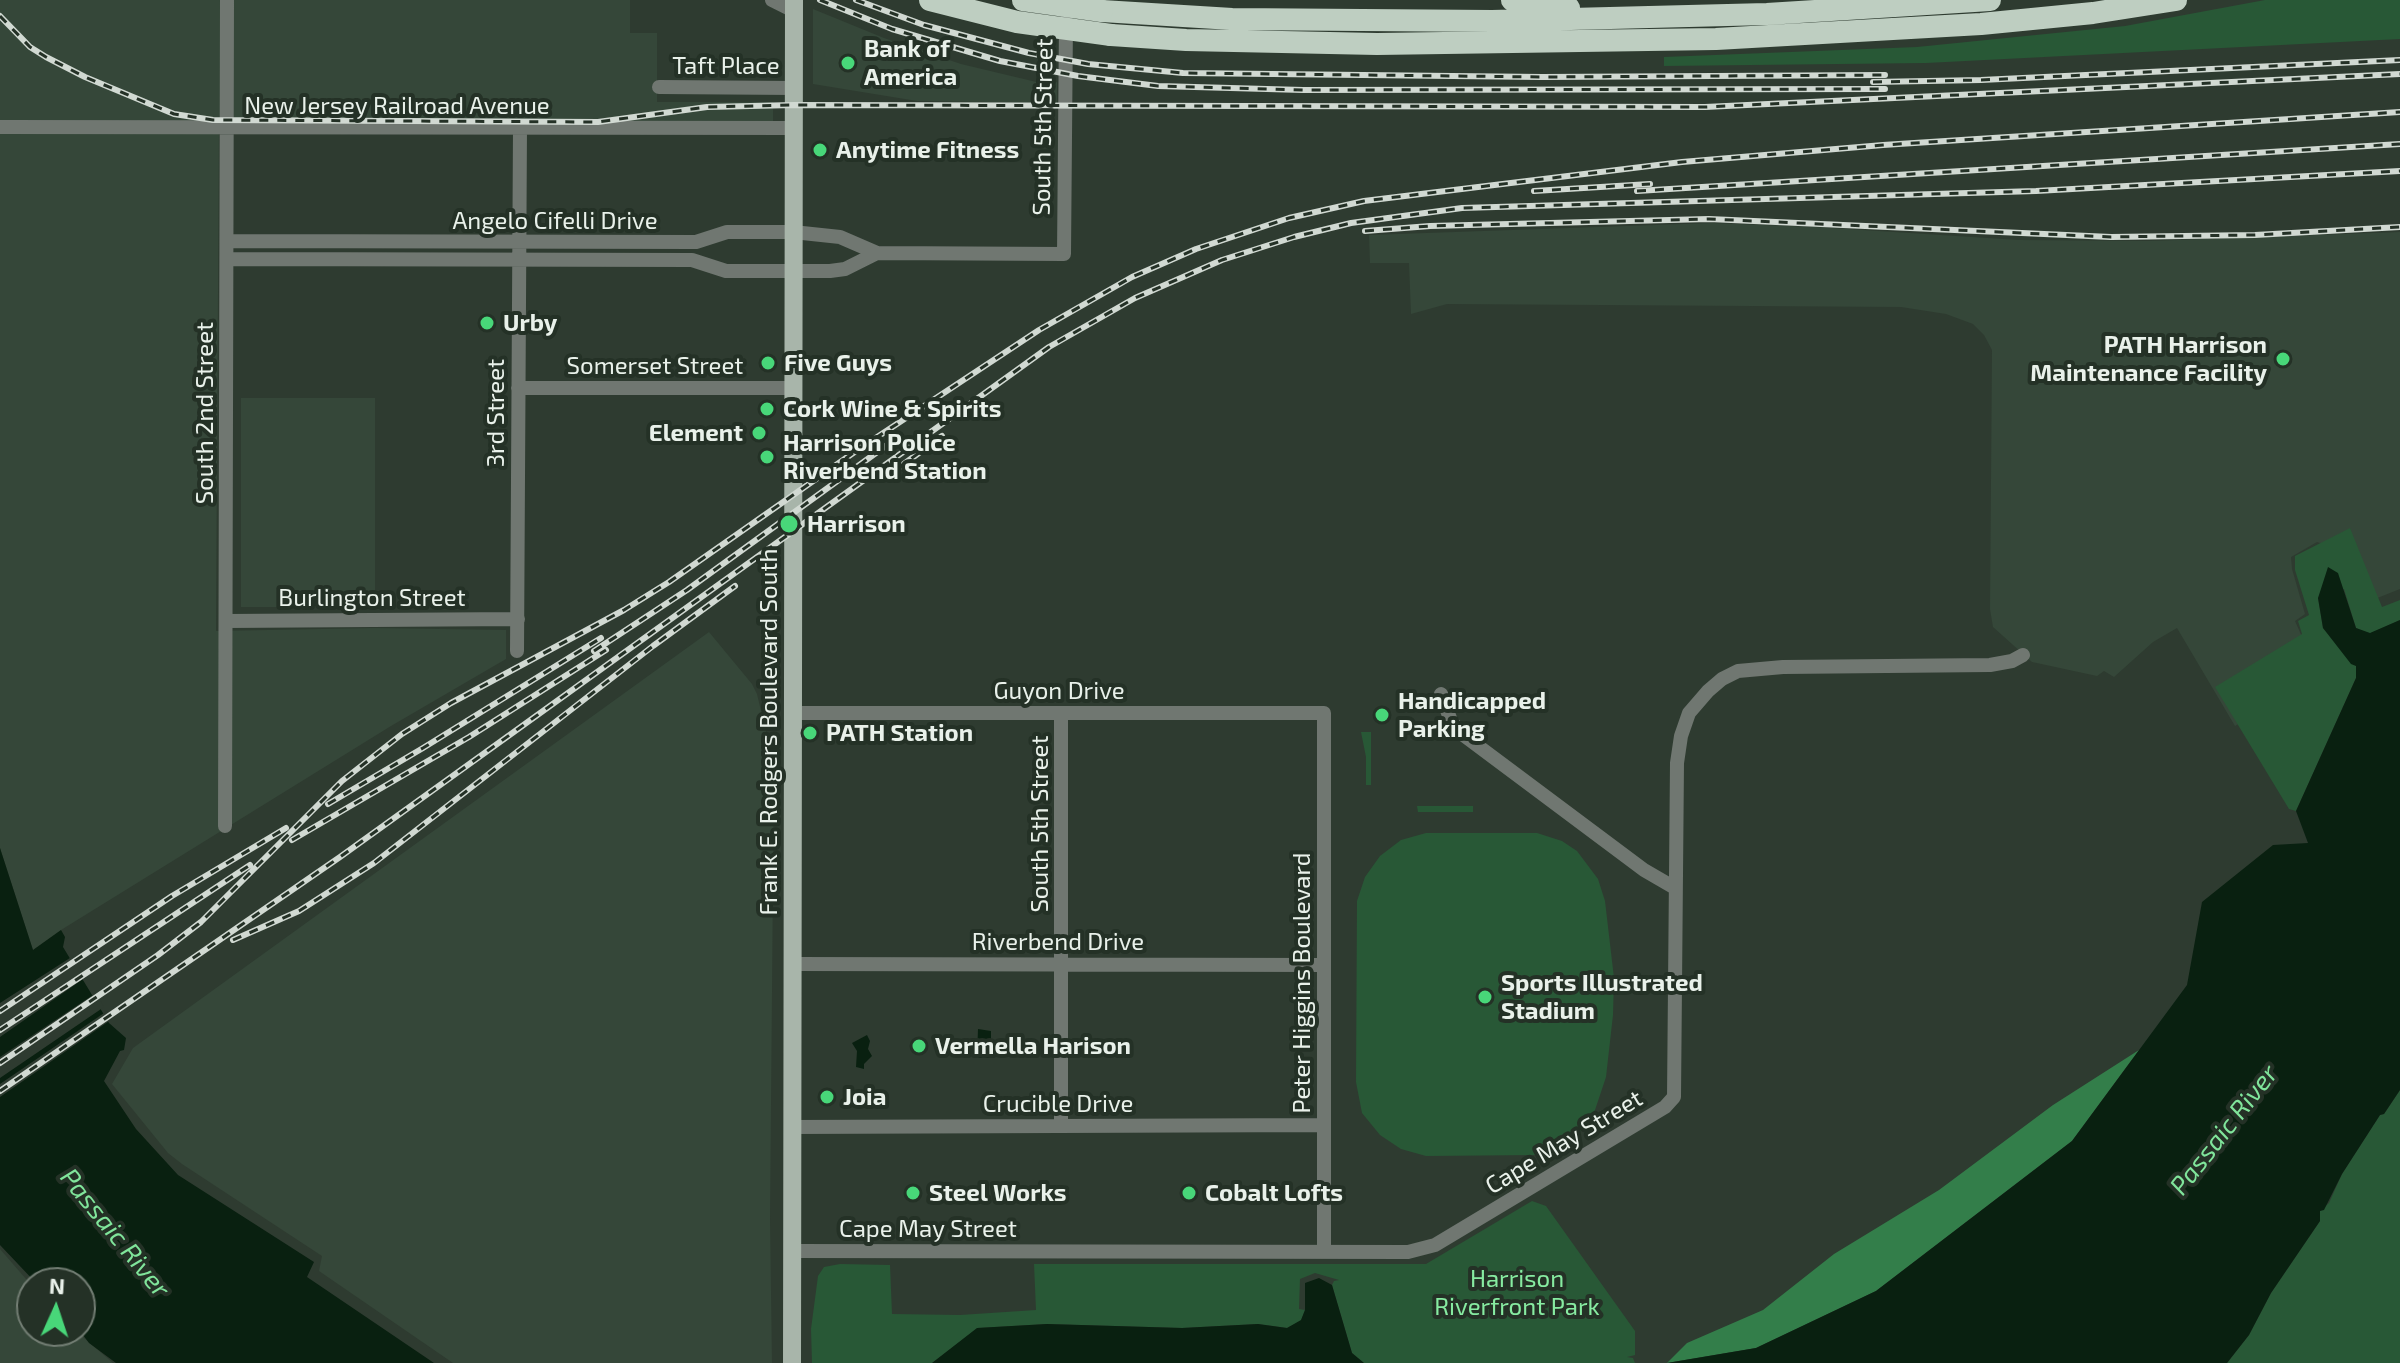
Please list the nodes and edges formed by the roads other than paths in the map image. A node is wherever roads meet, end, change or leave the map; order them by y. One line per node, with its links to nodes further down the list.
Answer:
1 (227, 0): 14 (street, South 2nd Street)
2 (772, 0): 9 (street)
3 (930, 0): 8 (highway, bridge)
4 (1023, 0): 10 (highway, bridge)
5 (1067, 0): 21 (street, South 5th Street)
6 (1512, 0): 10 (highway)
7 (1990, 0): 10 (highway)
8 (2176, 0)
9 (794, 6): 12 (main road, Frank E. Rodgers Boulevard South)
10 (1608, 19)
11 (659, 87): 12 (street, Taft Place)
12 (794, 88): 16 (main road, Frank E. Rodgers Boulevard South)
13 (0, 127): 14 (street, New Jersey Railroad Avenue)
14 (227, 127): 15 (street, New Jersey Railroad Avenue); 18 (street, South 2nd Street)
15 (520, 128): 16 (street, New Jersey Railroad Avenue); 19 (street, 3rd Street)
16 (794, 128): 17 (main road, Frank E. Rodgers Boulevard South)
17 (793, 232): 19 (street, Angelo Cifelli Drive); 20 (street, Angelo Cifelli Drive); 24 (main road, Frank E. Rodgers Boulevard South)
18 (227, 241): 19 (street, Angelo Cifelli Drive); 22 (street, South 2nd Street)
19 (519, 243): 23 (street, 3rd Street)
20 (877, 253): 21 (street, Angelo Cifelli Drive); 24 (street, Angelo Cifelli Drive)
21 (1064, 254)
22 (227, 259): 23 (street, Angelo Cifelli Drive); 28 (street, South 2nd Street)
23 (519, 260): 24 (street, Angelo Cifelli Drive); 25 (street, 3rd Street)
24 (793, 271): 26 (main road, Frank E. Rodgers Boulevard South)
25 (518, 388): 26 (street, Somerset Street); 27 (street, 3rd Street)
26 (792, 391): 32 (main road, Frank E. Rodgers Boulevard South)
27 (518, 619): 28 (street, Burlington Street); 29 (street, 3rd Street)
28 (227, 621): 35 (street, South 2nd Street)
29 (517, 651)
30 (2023, 655): 36 (street, Cape May Street)
31 (1441, 694): 36 (street)
32 (793, 713): 33 (street, Guyon Drive); 37 (main road, Frank E. Rodgers Boulevard South)
33 (1061, 713): 34 (street, Guyon Drive); 38 (street, South 5th Street)
34 (1324, 713): 39 (street, Peter Higgins Boulevard)
35 (225, 826)
36 (1675, 888): 44 (street, Cape May Street)
37 (793, 964): 38 (street, Riverbend Drive); 42 (main road, Frank E. Rodgers Boulevard South)
38 (1062, 964): 39 (street, Riverbend Drive); 41 (street, South 5th Street)
39 (1324, 965): 40 (street, Peter Higgins Boulevard)
40 (1324, 1125): 41 (street, Crucible Drive); 44 (street, Peter Higgins Boulevard)
41 (1061, 1126): 42 (street, Crucible Drive)
42 (792, 1127): 43 (main road)
43 (792, 1251): 44 (street, Cape May Street); 45 (main road)
44 (1324, 1252)
45 (792, 1363)

